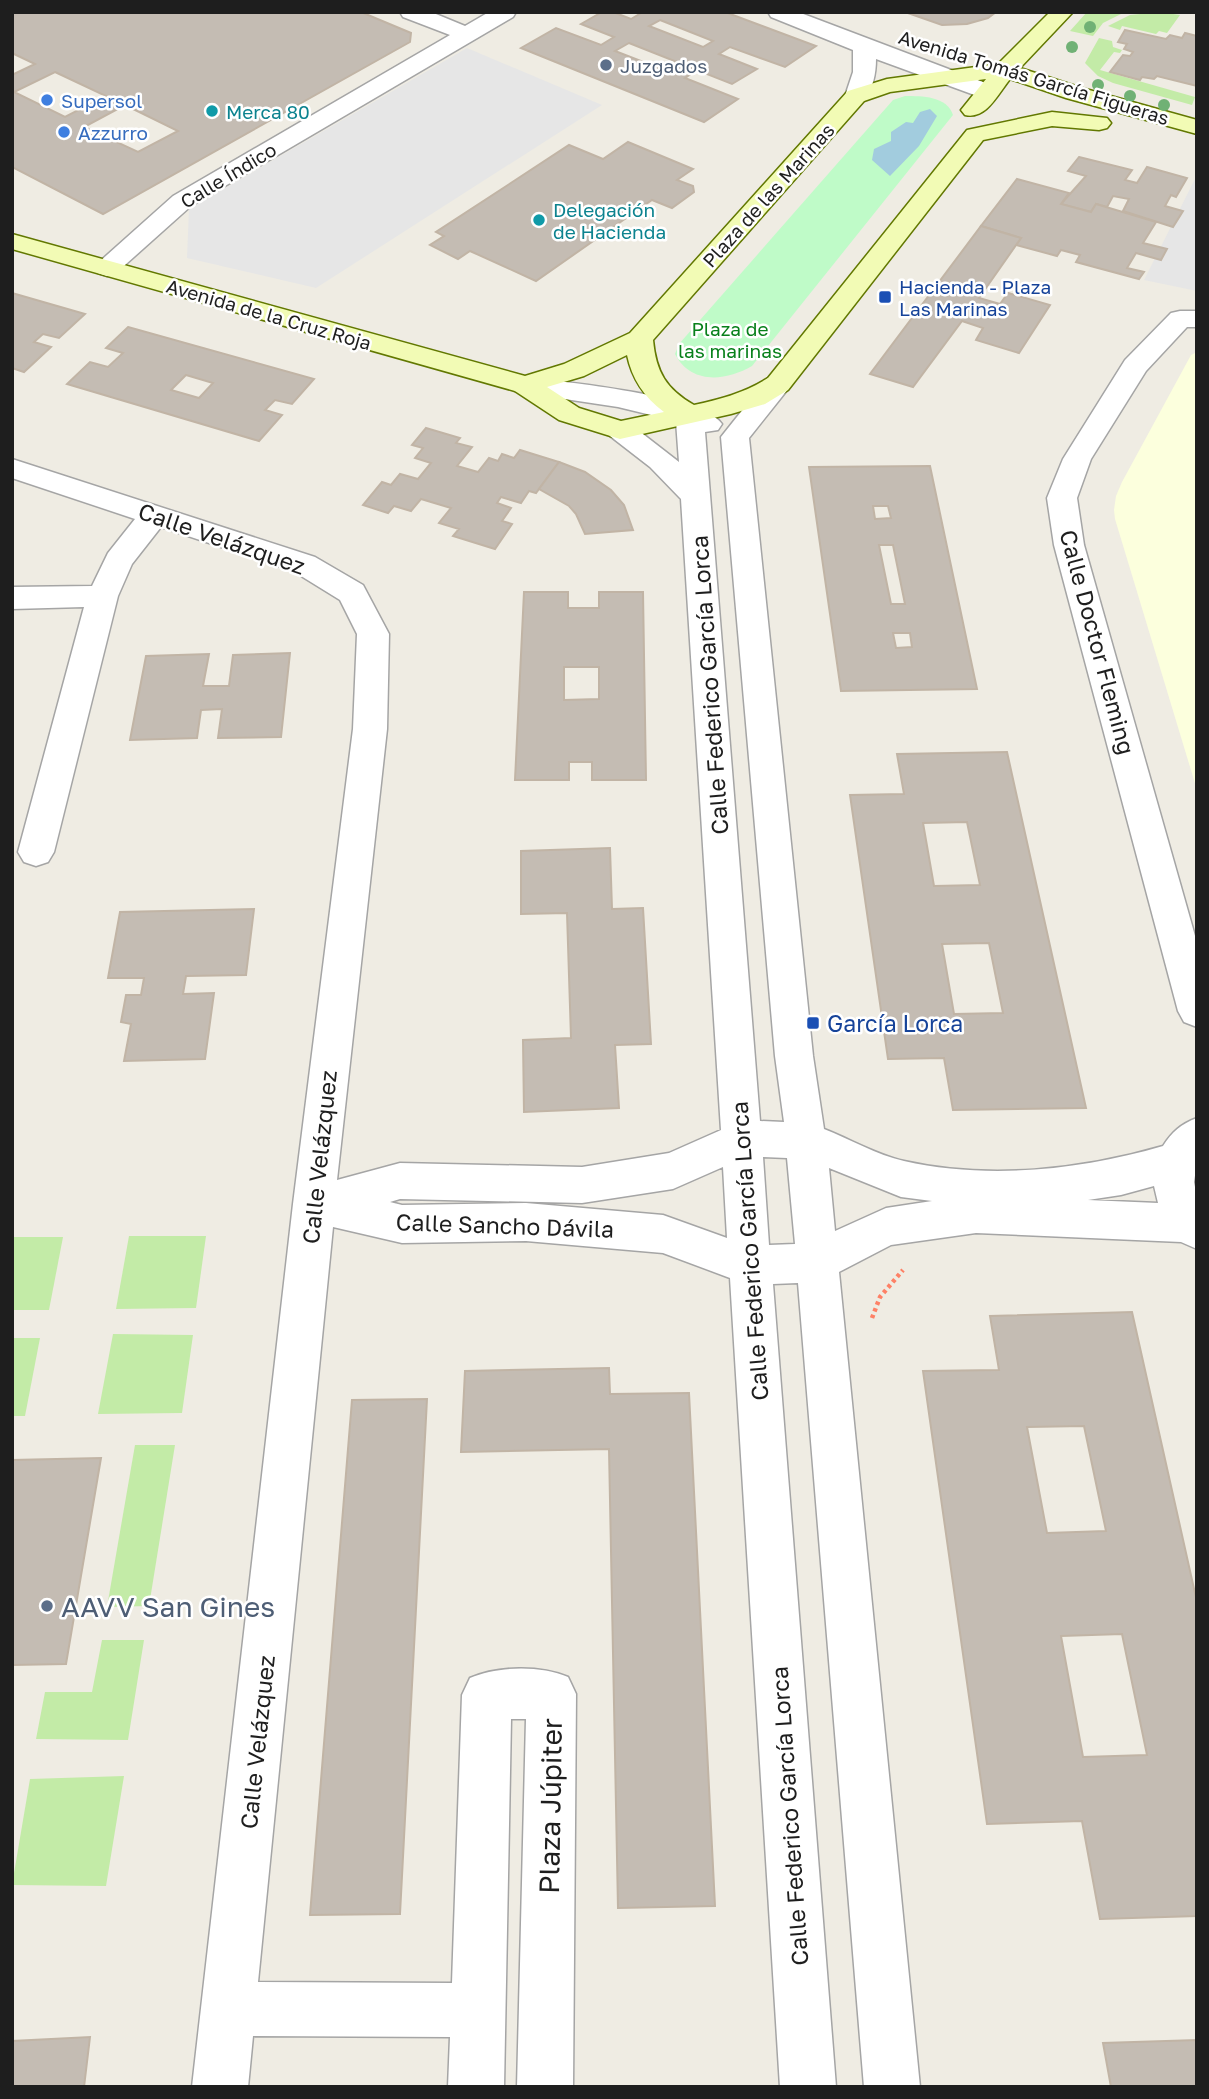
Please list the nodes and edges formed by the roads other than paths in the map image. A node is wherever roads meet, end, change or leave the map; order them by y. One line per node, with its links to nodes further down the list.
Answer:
1 (411, 12): 6 (street)
2 (505, 12): 6 (street, Calle Índico)
3 (779, 12): 7 (street, Avenida Tomás García Figueras)
4 (831, 12): 7 (street, Avenida Tomás García Figueras)
5 (1062, 12): 9 (main road)
6 (466, 34): 18 (street, Calle Índico)
7 (868, 36): 10 (street, Avenida Tomás García Figueras); 12 (street, Avenida Tomás García Figueras)
8 (965, 57): 9 (street, Avenida Tomás García Figueras)
9 (1005, 70): 10 (main road); 13 (main road); 15 (main road, Avenida Tomás García Figueras)
10 (950, 78): 11 (main road); 13 (street, Avenida Tomás García Figueras)
11 (915, 83): 12 (main road); 13 (main road)
12 (856, 96): 20 (main road, Plaza de las Marinas)
13 (993, 107): 14 (main road, Avenida Tomás García Figueras); 14 (main road); 21 (main road)
14 (1099, 123): 16 (main road, Avenida Tomás García Figueras)
15 (1197, 127)
16 (1197, 147)
17 (12, 241): 18 (main road, Avenida de la Cruz Roja)
18 (107, 268): 22 (main road, Avenida de la Cruz Roja)
19 (1197, 319): 32 (street, Calle Doctor Fleming)
20 (639, 339): 22 (main road, Plaza de las Marinas); 23 (main road)
21 (778, 384): 23 (main road); 25 (street)
22 (525, 385): 23 (street); 24 (main road)
23 (690, 415): 24 (main road); 25 (street); 27 (street, Calle Federico García Lorca)
24 (620, 429): 27 (street)
25 (735, 437): 34 (street, Calle Federico García Lorca)
26 (12, 468): 28 (street, Calle Velázquez)
27 (696, 497): 33 (street, Calle Federico García Lorca)
28 (155, 514): 29 (street); 36 (street, Calle Velázquez)
29 (102, 596): 30 (street); 31 (street)
30 (12, 598)
31 (36, 852)
32 (1197, 1011)
33 (742, 1139): 34 (street, Calle Sancho Dávila); 36 (street, Calle Sancho Dávila); 39 (street, Calle Federico García Lorca)
34 (806, 1140): 35 (street); 38 (street, Calle Federico García Lorca)
35 (1186, 1148): 37 (street)
36 (314, 1205): 39 (street, Calle Sancho Dávila); 40 (street, Calle Velázquez)
37 (1193, 1227): 38 (street)
38 (816, 1262): 39 (street, Calle Sancho Dávila); 46 (street, Calle Federico García Lorca)
39 (751, 1266): 45 (street, Calle Federico García Lorca)
40 (229, 2009): 41 (street); 42 (street, Calle Velázquez)
41 (478, 2010): 43 (street, Plaza Júpiter); 44 (street, Plaza Júpiter)
42 (220, 2087)
43 (476, 2087)
44 (545, 2087)
45 (808, 2087)
46 (892, 2087)

